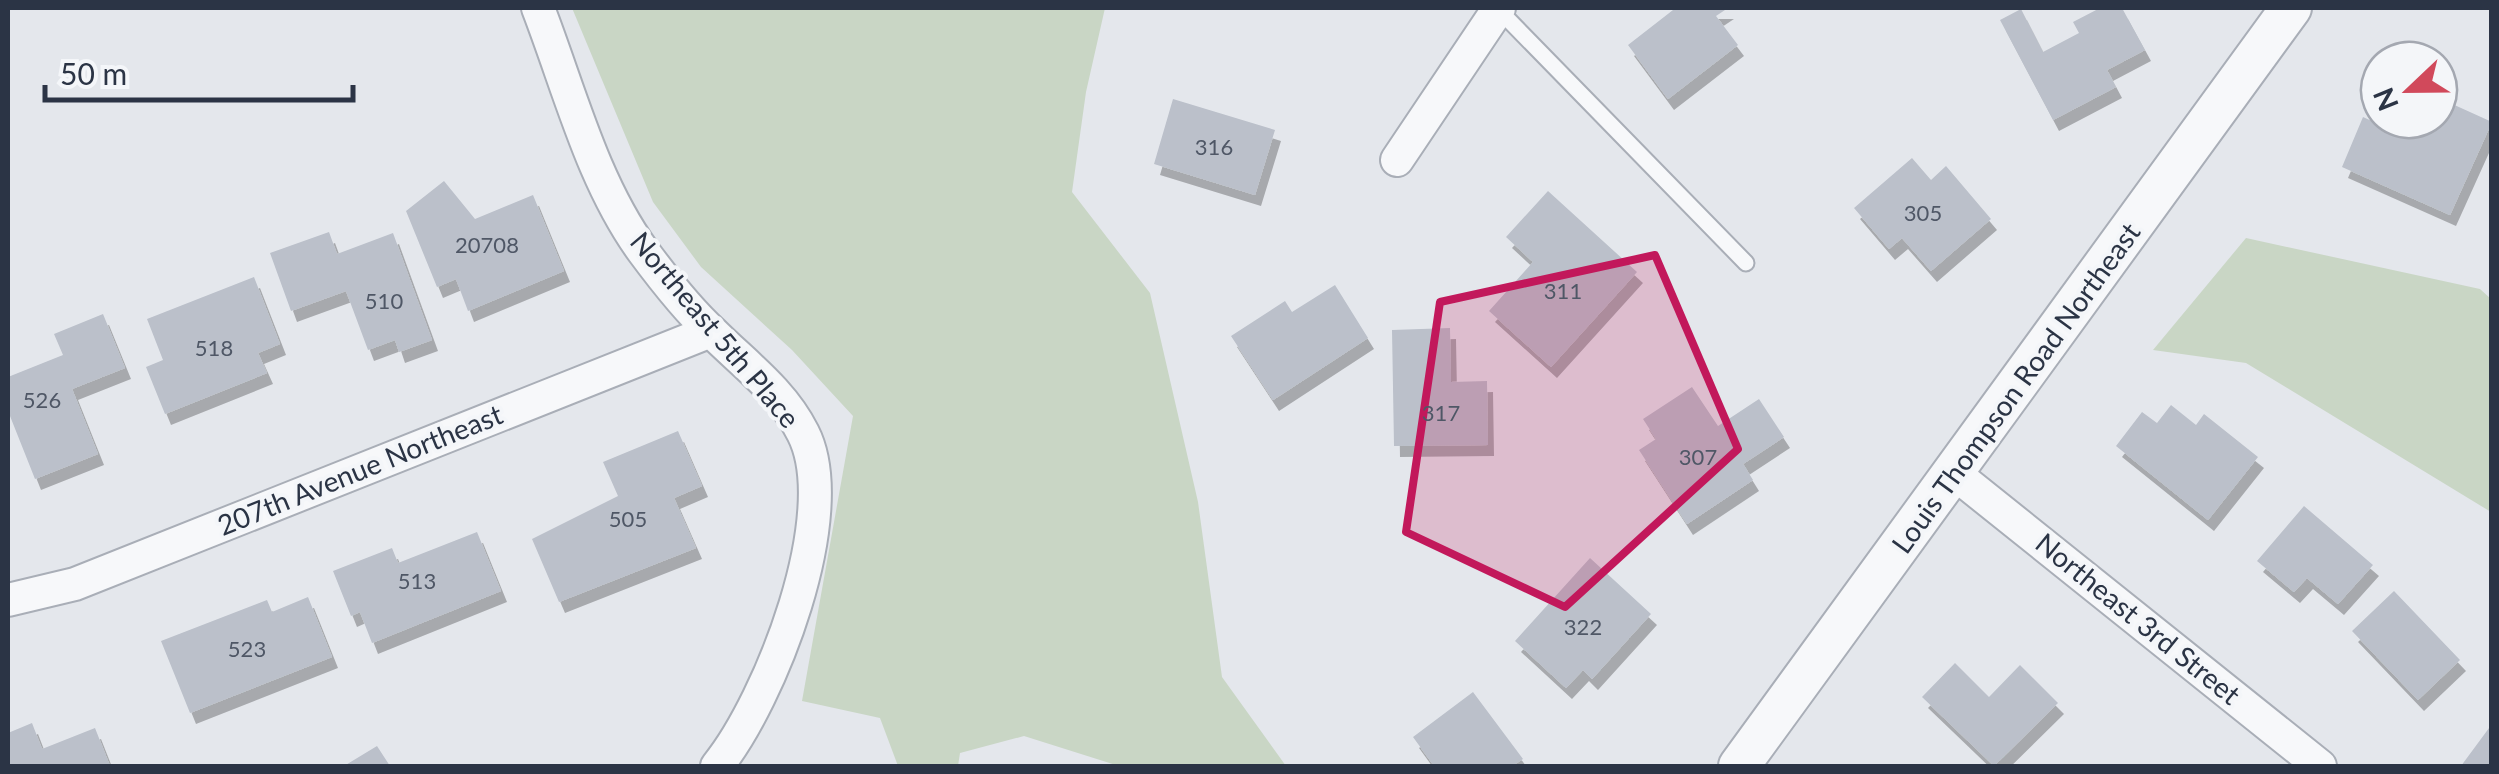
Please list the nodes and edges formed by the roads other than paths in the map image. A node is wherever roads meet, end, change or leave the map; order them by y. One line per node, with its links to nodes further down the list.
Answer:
1 (538, 8): 6 (street, Northeast 5th Place)
2 (1499, 8): 4 (street); 5 (lane)
3 (2291, 8): 7 (street, Louis Thompson Road Northeast)
4 (1398, 160)
5 (1746, 263)
6 (710, 331): 8 (street, 207th Avenue Northeast); 10 (street, Northeast 5th Place)
7 (1954, 473): 9 (street, Northeast 3rd Street); 11 (street, Louis Thompson Road Northeast)
8 (8, 600)
9 (2313, 764)
10 (717, 766)
11 (1738, 766)

